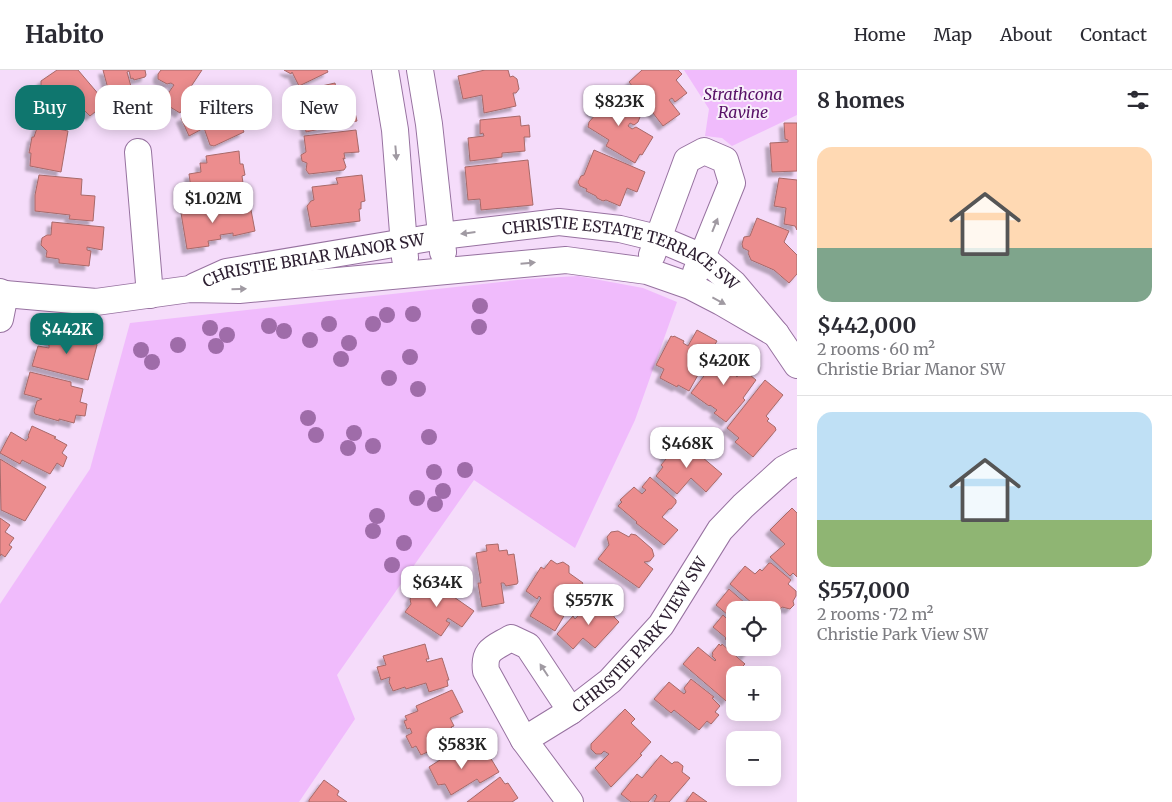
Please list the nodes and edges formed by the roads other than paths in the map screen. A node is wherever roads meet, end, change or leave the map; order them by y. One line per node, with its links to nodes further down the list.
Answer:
1 (386, 70): 6 (street, one-way to 6)
2 (420, 70): 4 (street)
3 (138, 152): 13 (street)
4 (441, 236): 5 (street, CHRISTIE ESTATE TERRACE SW, one-way to 4); 6 (street, CHRISTIE BRIAR MANOR SW); 8 (street)
5 (658, 238): 7 (street, CHRISTIE ESTATE TERRACE SW); 7 (street, one-way to 5); 9 (street)
6 (404, 242): 10 (street); 12 (street, CHRISTIE BRIAR MANOR SW)
7 (702, 257): 11 (street); 15 (street, CHRISTIE ESTATE TERRACE SW)
8 (445, 270): 9 (street, CHRISTIE ESTATE TERRACE SW, one-way to 9); 10 (street, CHRISTIE BRIAR MANOR SW)
9 (647, 271): 11 (street, CHRISTIE ESTATE TERRACE SW)
10 (406, 274): 12 (street, CHRISTIE BRIAR MANOR SW, one-way to 10)
11 (690, 286): 15 (street, CHRISTIE ESTATE TERRACE SW, one-way to 15)
12 (190, 289): 13 (street, CHRISTIE BRIAR MANOR SW)
13 (150, 295): 14 (street, CHRISTIE BRIAR MANOR SW)
14 (2, 302)
15 (776, 334): 16 (street, CHRISTIE ESTATE TERRACE SW)
16 (797, 365)
17 (797, 462): 18 (street, CHRISTIE PARK VIEW SW)
18 (571, 711): 19 (street, CHRISTIE PARK VIEW SW); 19 (street, one-way to 19)
19 (524, 740): 20 (street)
20 (570, 802)

